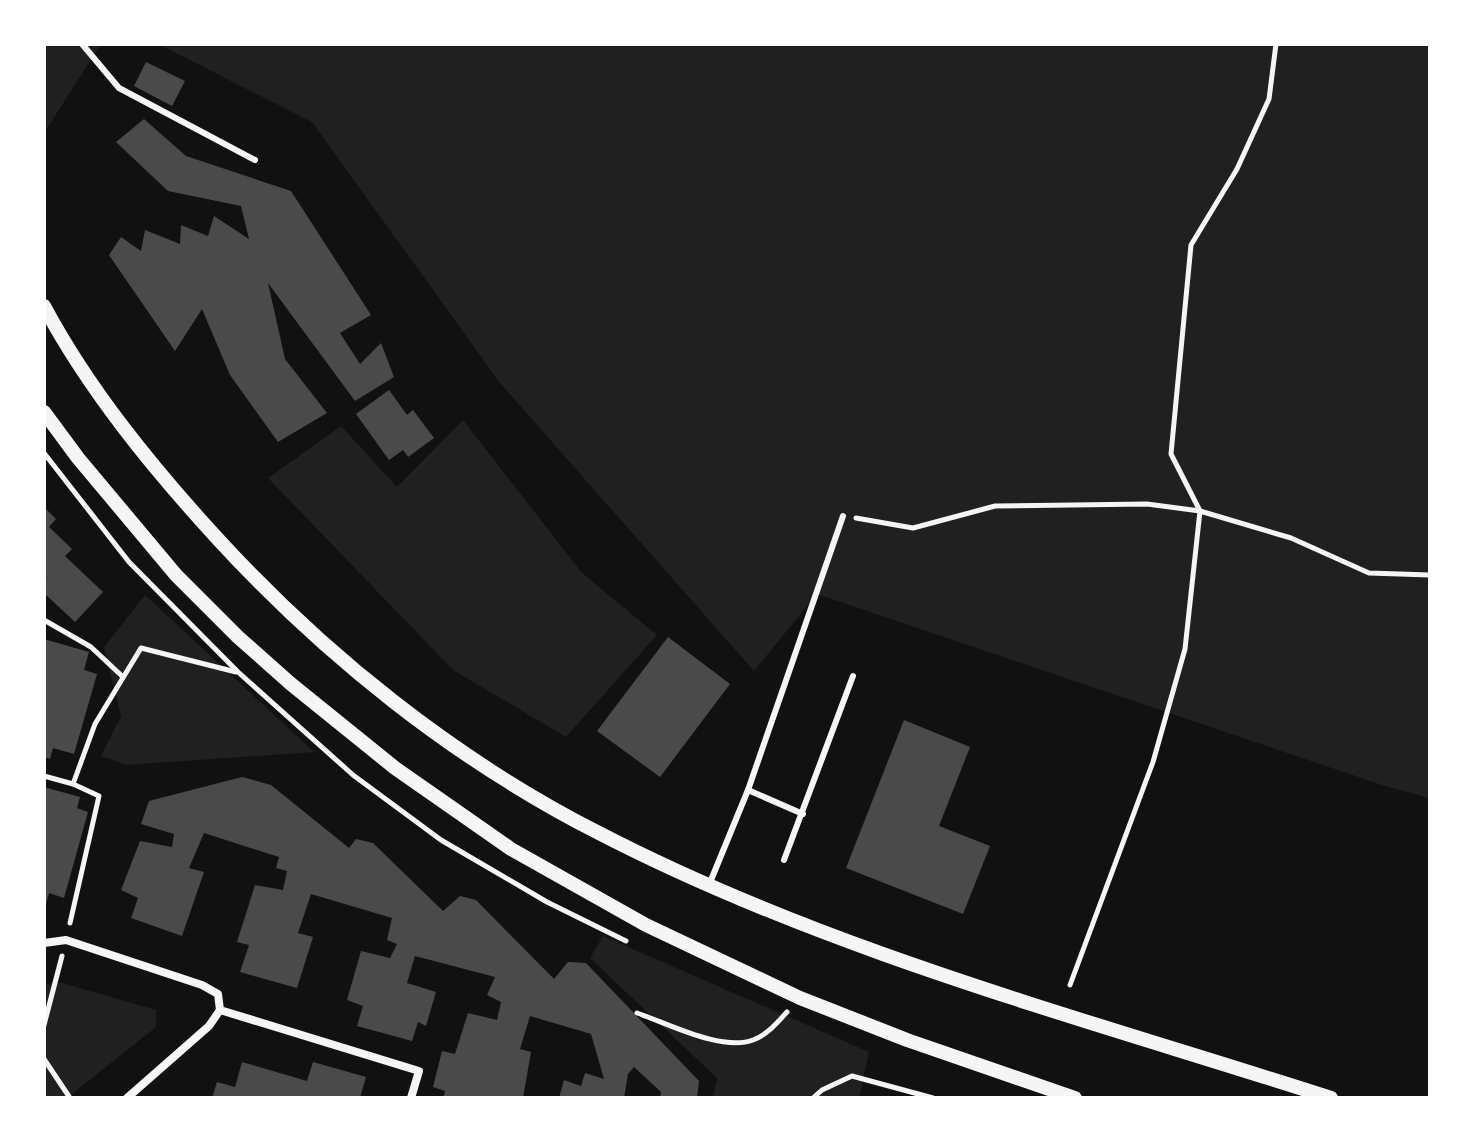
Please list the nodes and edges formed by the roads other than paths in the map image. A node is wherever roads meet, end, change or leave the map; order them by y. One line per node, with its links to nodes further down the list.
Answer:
1 (82, 44): 2 (lane)
2 (255, 160)
3 (44, 306): 10 (street)
4 (44, 412): 15 (street)
5 (843, 516): 7 (lane)
6 (853, 676): 8 (lane)
7 (748, 790): 8 (lane); 10 (lane)
8 (803, 814): 9 (lane)
9 (784, 860)
10 (709, 886): 16 (street)
11 (44, 943): 12 (street)
12 (220, 1010): 13 (street); 14 (street)
13 (127, 1098)
14 (411, 1098)
15 (1075, 1098)
16 (1331, 1098)

